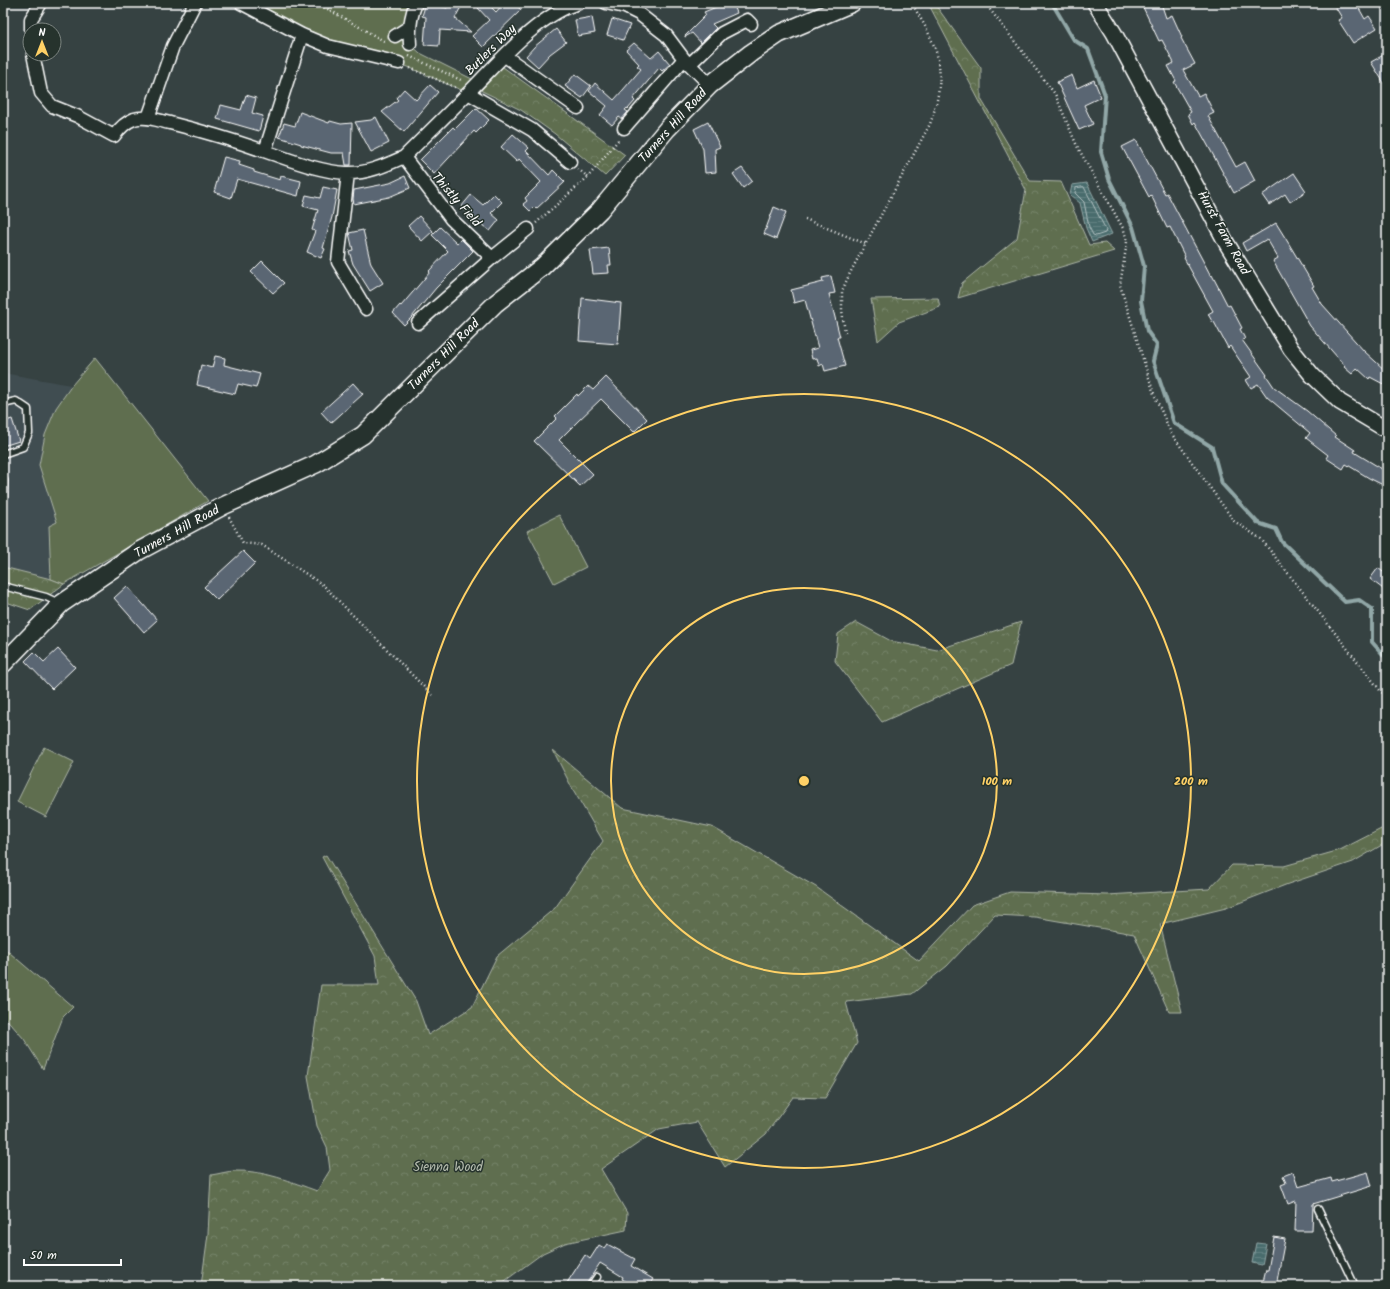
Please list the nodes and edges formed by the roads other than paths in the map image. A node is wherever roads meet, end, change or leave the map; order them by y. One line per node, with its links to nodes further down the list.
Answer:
1 (41, 3): 10 (street)
2 (194, 3): 23 (street)
3 (241, 3): 13 (street)
4 (416, 3): 12 (street)
5 (606, 3): 9 (street)
6 (852, 3): 20 (main road, Turners Hill Road)
7 (1095, 3): 34 (street, Hurst Farm Road)
8 (574, 4): 16 (street, Butlers Way)
9 (625, 5): 17 (street)
10 (31, 22)
11 (751, 24): 17 (street)
12 (409, 26): 14 (street); 15 (street)
13 (302, 35): 19 (street); 25 (street)
14 (394, 36)
15 (410, 44)
16 (505, 56): 21 (street, Butlers Way); 22 (street)
17 (687, 61): 20 (street); 24 (street)
18 (35, 62): 23 (street)
19 (399, 63)
20 (710, 85): 39 (main road, Turners Hill Road)
21 (468, 94): 26 (street); 27 (street, Butlers Way)
22 (578, 108)
23 (148, 118): 25 (street)
24 (624, 128)
25 (265, 151): 28 (street)
26 (404, 157): 28 (street); 30 (street, Thistly Field)
27 (570, 162)
28 (348, 173): 31 (street)
29 (528, 230): 30 (street)
30 (492, 258): 32 (street)
31 (366, 309)
32 (418, 323)
33 (3, 404): 35 (lane)
34 (1387, 430)
35 (3, 454)
36 (4, 480): 37 (lane)
37 (3, 525)
38 (3, 586): 39 (lane)
39 (61, 604): 40 (main road, Turners Hill Road)
40 (3, 664)
41 (1318, 1209): 44 (lane)
42 (597, 1277): 43 (lane)
43 (591, 1286)
44 (1355, 1286)

